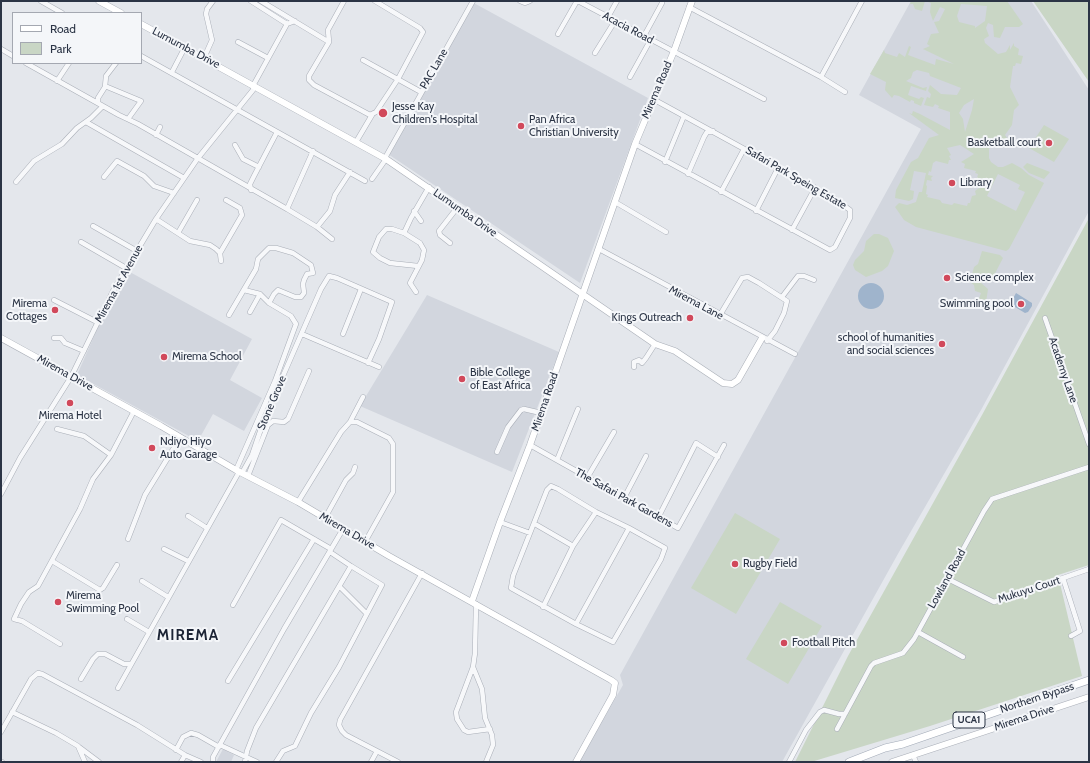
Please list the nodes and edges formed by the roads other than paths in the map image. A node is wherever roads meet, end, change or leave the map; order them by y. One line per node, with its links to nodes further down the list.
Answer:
1 (41, 1): 17 (street)
2 (99, 1): 18 (street)
3 (213, 1): 35 (street)
4 (251, 1): 22 (street)
5 (262, 1): 20 (street)
6 (344, 1): 28 (street)
7 (375, 1): 44 (street)
8 (473, 1): 48 (street, PAC Lane)
9 (520, 1): 10 (street)
10 (530, 1)
11 (577, 1): 19 (street, Acacia Road); 24 (street)
12 (617, 1): 19 (street)
13 (692, 1): 16 (street, Mirema Road)
14 (862, 1): 43 (street)
15 (662, 3): 25 (street)
16 (689, 7): 31 (street, Mirema Road); 43 (street)
17 (55, 11)
18 (118, 12)
19 (608, 17): 21 (street, Acacia Road)
20 (295, 21): 22 (street); 28 (street)
21 (615, 21): 25 (street, Acacia Road); 32 (street)
22 (287, 24): 36 (street, Mirema 1st Avenue)
23 (142, 25): 29 (street, Lumumba Drive)
24 (558, 34)
25 (644, 36): 26 (street, Acacia Road)
26 (651, 39): 31 (street, Acacia Road); 42 (street)
27 (238, 42): 36 (street)
28 (329, 42): 55 (street)
29 (185, 47): 35 (street, Lumumba Drive); 41 (street)
30 (1, 49): 33 (street)
31 (674, 52): 50 (street, Mirema Road); 51 (street, Acacia Road)
32 (595, 53)
33 (12, 55)
34 (142, 57): 41 (street)
35 (204, 58): 46 (street, Lumumba Drive)
36 (268, 58): 46 (street, Mirema 1st Avenue)
37 (363, 60): 44 (street)
38 (28, 64): 45 (street)
39 (68, 64): 45 (street)
40 (115, 64): 47 (street)
41 (172, 72): 54 (street)
42 (630, 77)
43 (821, 78): 49 (street)
44 (398, 79): 48 (street); 55 (street)
45 (57, 81): 52 (street)
46 (254, 84): 54 (street, Mirema 1st Avenue); 63 (street, Lumumba Drive)
47 (105, 86): 52 (street); 57 (street)
48 (421, 92): 69 (street, PAC Lane)
49 (845, 92)
50 (653, 99): 56 (street, Safari Park Speing Estate); 64 (street, Mirema Road)
51 (764, 99)
52 (98, 102): 53 (street)
53 (103, 106): 57 (street); 58 (street)
54 (238, 110): 61 (street); 68 (street, Mirema 1st Avenue)
55 (372, 115): 63 (street)
56 (684, 116): 60 (street, Safari Park Speing Estate); 70 (street)
57 (128, 119): 62 (street)
58 (86, 122): 76 (street); 79 (street)
59 (160, 127): 62 (street)
60 (713, 131): 66 (street, Safari Park Speing Estate); 74 (street)
61 (277, 132): 67 (street); 71 (street)
62 (156, 135): 68 (street)
63 (356, 142): 69 (street, Lumumba Drive)
64 (635, 144): 70 (street, Safari Park Speing Estate); 87 (street, Mirema Road)
65 (235, 145): 71 (street)
66 (744, 149): 72 (street, Safari Park Speing Estate); 83 (street)
67 (313, 151): 73 (street); 89 (street)
68 (198, 158): 76 (street, Mirema 1st Avenue); 82 (street)
69 (386, 158): 77 (street, PAC Lane); 80 (street, Lumumba Drive)
70 (665, 162): 74 (street, Safari Park Speing Estate)
71 (259, 167): 82 (street)
72 (778, 168): 81 (street, Safari Park Speing Estate); 91 (street)
73 (350, 172): 78 (street); 95 (street)
74 (688, 174): 83 (street, Safari Park Speing Estate)
75 (104, 177): 84 (street)
76 (184, 178): 84 (street, Mirema 1st Avenue)
77 (372, 178)
78 (365, 181)
79 (16, 182)
80 (429, 187): 88 (street, Lumumba Drive); 90 (street)
81 (816, 188): 96 (street); 96 (street, Safari Park Speing Estate)
82 (251, 190): 89 (street)
83 (721, 192): 91 (street, Safari Park Speing Estate)
84 (174, 193): 92 (street, Mirema 1st Avenue)
85 (198, 200): 98 (street)
86 (226, 200): 105 (street)
87 (614, 202): 97 (street); 103 (street, Mirema Road)
88 (457, 208): 102 (street); 114 (street, Lumumba Drive)
89 (287, 209): 95 (street)
90 (414, 211): 93 (street); 99 (street)
91 (756, 211): 96 (street, Safari Park Speing Estate)
92 (156, 218): 98 (street); 104 (street, Mirema 1st Avenue)
93 (421, 221)
94 (93, 226): 104 (street)
95 (318, 227): 100 (street)
96 (792, 230)
97 (666, 232)
98 (178, 233): 105 (street)
99 (404, 233): 107 (street); 107 (street)
100 (332, 239)
101 (81, 242): 108 (street)
102 (450, 243)
103 (599, 249): 114 (street, Mirema Road); 120 (street, Mirema Lane)
104 (137, 251): 108 (street, Mirema 1st Avenue)
105 (220, 253): 106 (street)
106 (221, 261)
107 (418, 266): 112 (street)
108 (126, 268): 122 (street, Mirema 1st Avenue)
109 (814, 280): 115 (street)
110 (361, 289): 123 (street, Stone Grove); 124 (street); 131 (street, Stone Grove)
111 (244, 290): 113 (street); 117 (street); 119 (street)
112 (416, 292)
113 (260, 294): 117 (street); 118 (street)
114 (582, 294): 128 (street, Lumumba Drive); 139 (street, Mirema Road)
115 (782, 297): 120 (street); 127 (street)
116 (54, 300): 122 (street)
117 (269, 303): 154 (street)
118 (250, 312)
119 (229, 315)
120 (720, 315): 127 (street, Mirema Lane)
121 (1045, 318): 144 (street, Academy Lane)
122 (97, 322): 129 (street, Mirema 1st Avenue)
123 (302, 334): 131 (street); 154 (street, Stone Grove)
124 (343, 334)
125 (1, 338): 135 (street, Mirema Drive)
126 (54, 338): 129 (street)
127 (765, 339): 128 (street, Lumumba Drive); 130 (street, Mirema Lane)
128 (655, 344): 133 (street)
129 (84, 351): 135 (street, Mirema 1st Avenue)
130 (795, 354)
131 (368, 363): 132 (street)
132 (379, 367)
133 (634, 367)
134 (309, 371): 154 (street)
135 (71, 377): 138 (street, Mirema Drive); 156 (street, Mirema 1st Avenue)
136 (363, 397): 140 (street)
137 (578, 409): 151 (street)
138 (134, 411): 143 (street, Mirema Drive); 148 (street)
139 (541, 413): 145 (street, Mirema Road); 147 (street)
140 (350, 422): 158 (street); 171 (street)
141 (57, 429): 148 (street)
142 (614, 432): 155 (street)
143 (180, 438): 154 (street, Mirema Drive); 169 (street)
144 (1089, 444)
145 (530, 446): 151 (street, The Safari Park Gardens); 163 (street, Mirema Road)
146 (724, 446): 150 (street, The Safari Park Gardens)
147 (497, 452)
148 (111, 455): 175 (street)
149 (646, 456): 157 (street)
150 (718, 457): 162 (street, The Safari Park Gardens); 162 (street)
151 (557, 460): 155 (street, The Safari Park Gardens)
152 (355, 467): 161 (street)
153 (1089, 467): 182 (street, Lowland Road)
154 (241, 473): 158 (street, Mirema Drive); 165 (street)
155 (587, 478): 157 (street, The Safari Park Gardens)
156 (1, 494)
157 (624, 498): 162 (street, The Safari Park Gardens)
158 (298, 502): 161 (street, Mirema Drive)
159 (596, 512): 164 (street); 166 (street); 172 (street)
160 (188, 516): 165 (street)
161 (325, 518): 167 (street, Mirema Drive)
162 (658, 518)
163 (500, 522): 168 (street); 186 (street, Mirema Road)
164 (535, 524): 168 (street); 172 (street)
165 (207, 528): 176 (street)
166 (629, 528): 191 (street); 191 (street)
167 (343, 529): 171 (street, Mirema Drive); 174 (street)
168 (530, 533): 188 (street)
169 (128, 539)
170 (314, 539): 174 (street); 187 (street); 201 (street)
171 (365, 542): 180 (street, Mirema Drive)
172 (573, 546): 188 (street)
173 (164, 549): 176 (street)
174 (330, 550): 178 (street); 210 (street)
175 (52, 561): 177 (street); 195 (street)
176 (188, 561): 185 (street)
177 (117, 565)
178 (351, 566): 184 (street); 189 (street)
179 (1089, 569): 181 (street, Mukuyu Court)
180 (422, 574): 186 (street, Mirema Drive); 212 (street)
181 (1063, 578): 182 (street, Mukuyu Court); 194 (street)
182 (948, 579): 193 (street, Lowland Road)
183 (142, 581): 185 (street)
184 (340, 587): 189 (street); 215 (street)
185 (168, 597): 192 (street)
186 (474, 603): 198 (street, Mirema Road); 226 (street, Mirema Drive)
187 (233, 605)
188 (544, 607): 191 (street)
189 (366, 613): 222 (street)
190 (127, 619): 192 (street)
191 (576, 624)
192 (149, 632): 197 (street)
193 (918, 632): 196 (street); 205 (street, Lowland Road)
194 (1072, 636)
195 (60, 644)
196 (963, 657)
197 (131, 664): 199 (street); 202 (street)
198 (472, 667): 206 (street); 206 (street, Mirema Road)
199 (81, 679)
200 (1089, 680): 228 (main road, Northern Bypass / UCA1)
201 (228, 681)
202 (118, 688)
203 (1089, 697): 214 (street, Mirema Drive)
204 (12, 712): 208 (street); 209 (street); 211 (street)
205 (845, 714): 207 (street, Lowland Road); 227 (street)
206 (490, 729): 225 (street)
207 (836, 729)
208 (1, 732)
209 (78, 746): 216 (street); 217 (street)
210 (220, 746): 211 (street); 215 (street); 220 (street)
211 (176, 750): 213 (street)
212 (377, 751): 223 (street); 224 (street)
213 (185, 755): 218 (street); 219 (street)
214 (913, 755): 229 (street, Mirema Drive); 230 (street)
215 (246, 759): 221 (street)
216 (86, 762)
217 (99, 762)
218 (181, 762)
219 (201, 762)
220 (213, 762)
221 (257, 762)
222 (276, 762)
223 (371, 762)
224 (398, 762)
225 (486, 762)
226 (576, 762)
227 (789, 762)
228 (849, 762)
229 (892, 762)
230 (916, 762)

